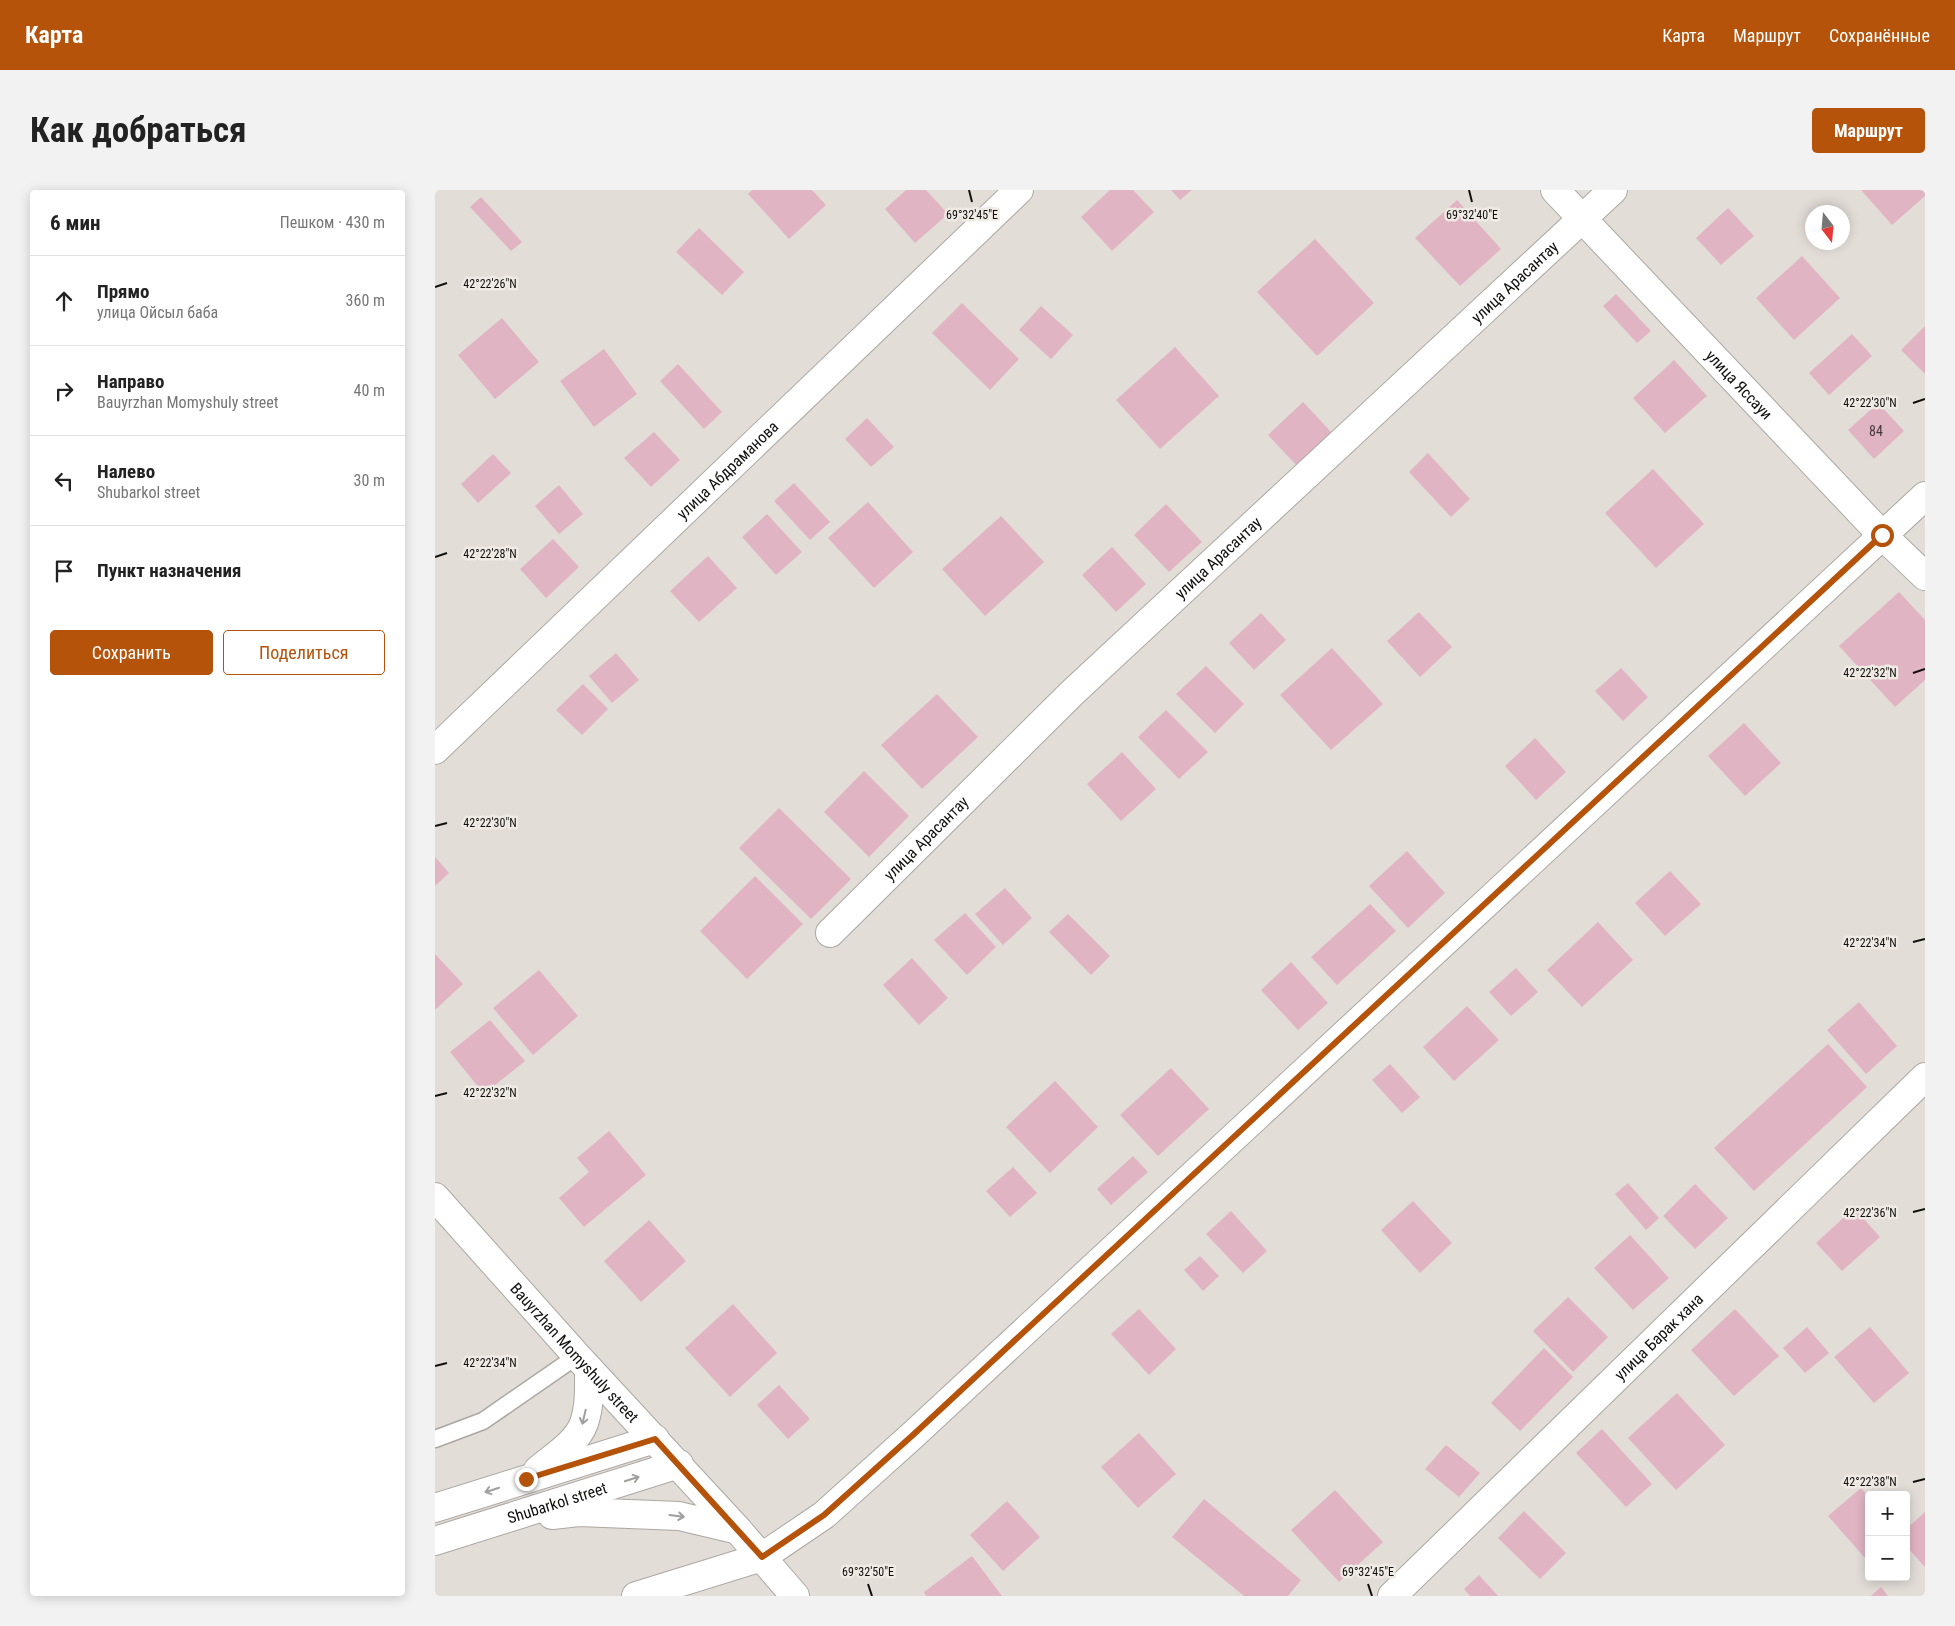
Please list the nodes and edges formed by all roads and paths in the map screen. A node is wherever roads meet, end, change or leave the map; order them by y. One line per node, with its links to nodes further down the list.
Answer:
1 (1019, 190): 8 (street, улица Абдраманова)
2 (1555, 190): 4 (street, улица Яссауи)
3 (1613, 190): 4 (street, улица Арасантау)
4 (1582, 219): 6 (street, улица Яссауи); 9 (street, улица Арасантау)
5 (1925, 496): 6 (street)
6 (1882, 535): 7 (street, улица Яссауи); 21 (street)
7 (1925, 576)
8 (435, 750)
9 (830, 933)
10 (1925, 1077): 24 (street, улица Барак хана)
11 (435, 1197): 12 (street, Bauyrzhan Momyshuly street)
12 (583, 1362): 13 (lane); 14 (street, Bauyrzhan Momyshuly street); 16 (street, one-way to 16)
13 (435, 1439)
14 (655, 1439): 15 (street, Bauyrzhan Momyshuly street); 16 (street, Shubarkol street)
15 (679, 1464): 18 (street, Shubarkol street, one-way to 15); 19 (street, Bauyrzhan Momyshuly street)
16 (526, 1479): 17 (street, Shubarkol street, one-way to 17)
17 (435, 1508)
18 (506, 1519): 19 (street, one-way to 19); 20 (street, Shubarkol street)
19 (738, 1530): 21 (street, Bauyrzhan Momyshuly street)
20 (435, 1541)
21 (762, 1557): 22 (street); 23 (street, Bauyrzhan Momyshuly street)
22 (636, 1596)
23 (795, 1596)
24 (1392, 1596)

